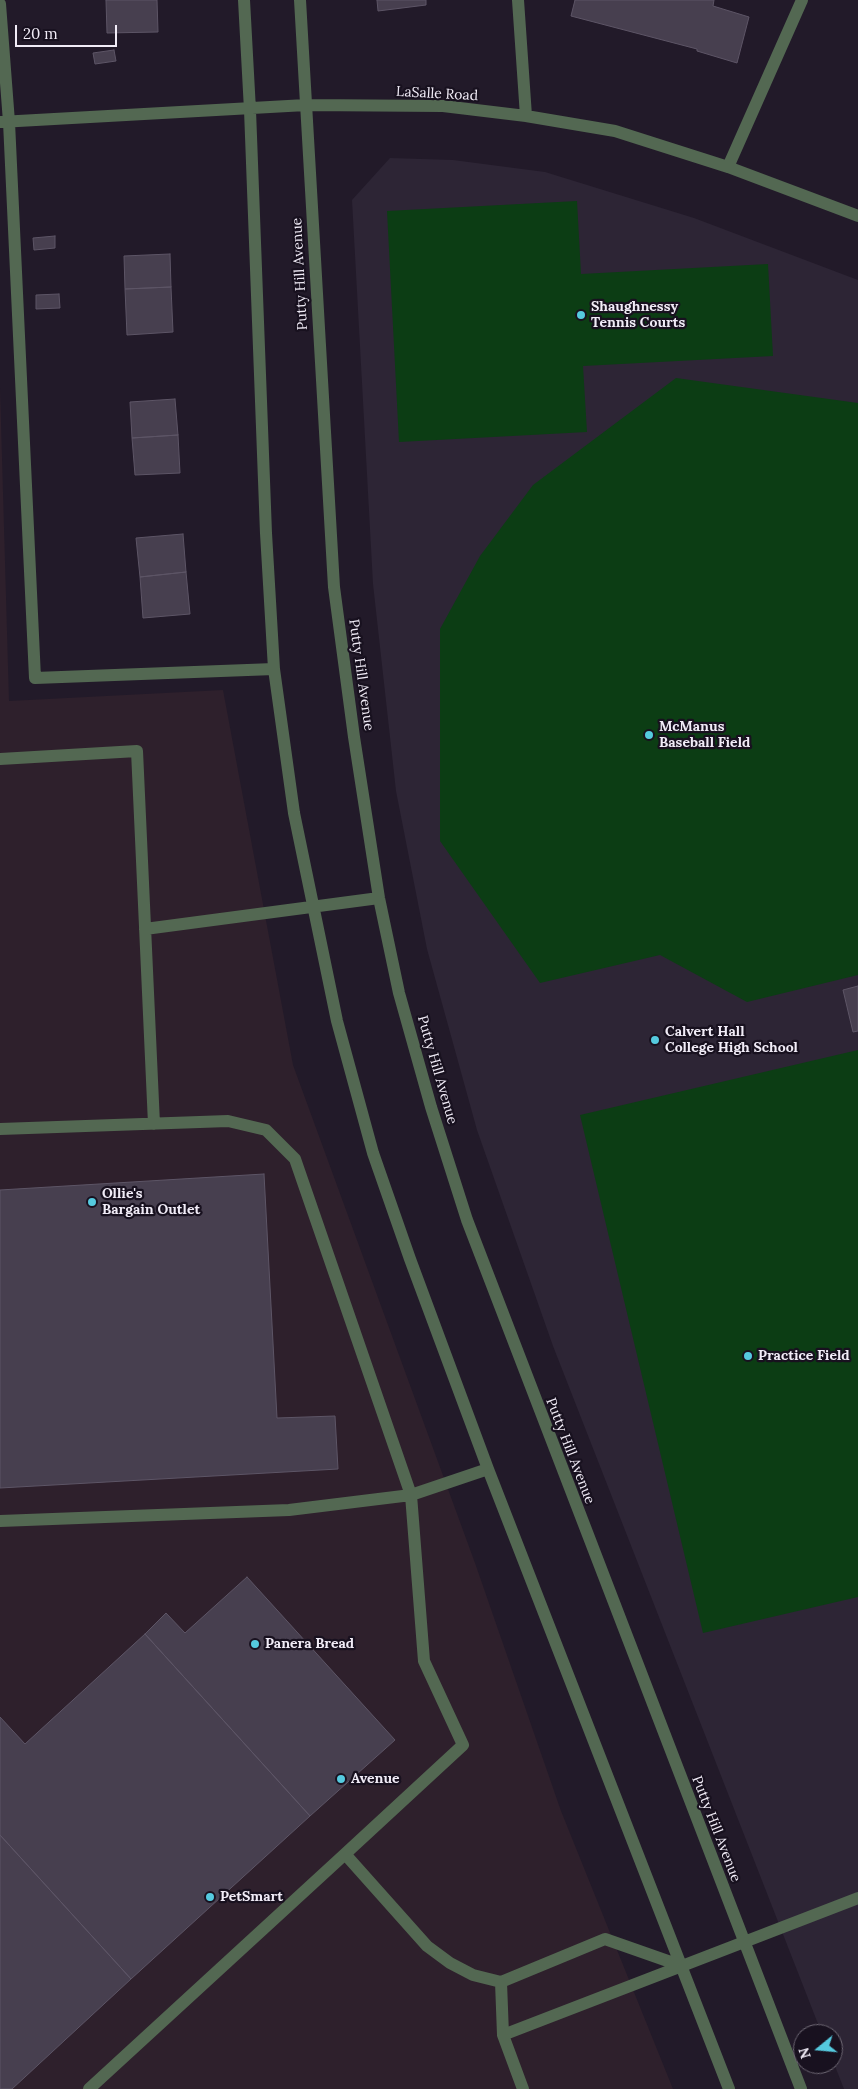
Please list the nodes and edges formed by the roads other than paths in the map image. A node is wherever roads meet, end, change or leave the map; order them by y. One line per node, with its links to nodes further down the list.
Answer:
1 (244, 0): 7 (street)
2 (300, 0): 6 (street, Putty Hill Avenue)
3 (518, 0): 8 (street)
4 (802, 0): 10 (street)
5 (0, 4): 9 (street)
6 (306, 105): 7 (street, LaSalle Road); 8 (street, LaSalle Road); 14 (street, Putty Hill Avenue)
7 (250, 110): 9 (street, LaSalle Road); 12 (street)
8 (526, 116): 10 (street, LaSalle Road)
9 (4, 122): 12 (street)
10 (728, 167): 11 (street, LaSalle Road)
11 (858, 216)
12 (274, 669): 15 (street)
13 (0, 759): 16 (street)
14 (380, 898): 15 (street); 24 (street, Putty Hill Avenue)
15 (312, 907): 16 (street); 19 (street)
16 (145, 928): 17 (street)
17 (154, 1124): 18 (street); 20 (street)
18 (0, 1130)
19 (488, 1469): 20 (street); 25 (street)
20 (411, 1495): 21 (street); 22 (street)
21 (0, 1521)
22 (345, 1854): 26 (street); 28 (street)
23 (858, 1898): 24 (street)
24 (744, 1942): 25 (street); 31 (street, Putty Hill Avenue)
25 (682, 1966): 26 (street); 27 (street); 30 (street)
26 (501, 1982): 27 (street)
27 (504, 2035): 29 (street)
28 (89, 2089)
29 (524, 2089)
30 (729, 2089)
31 (801, 2089)

